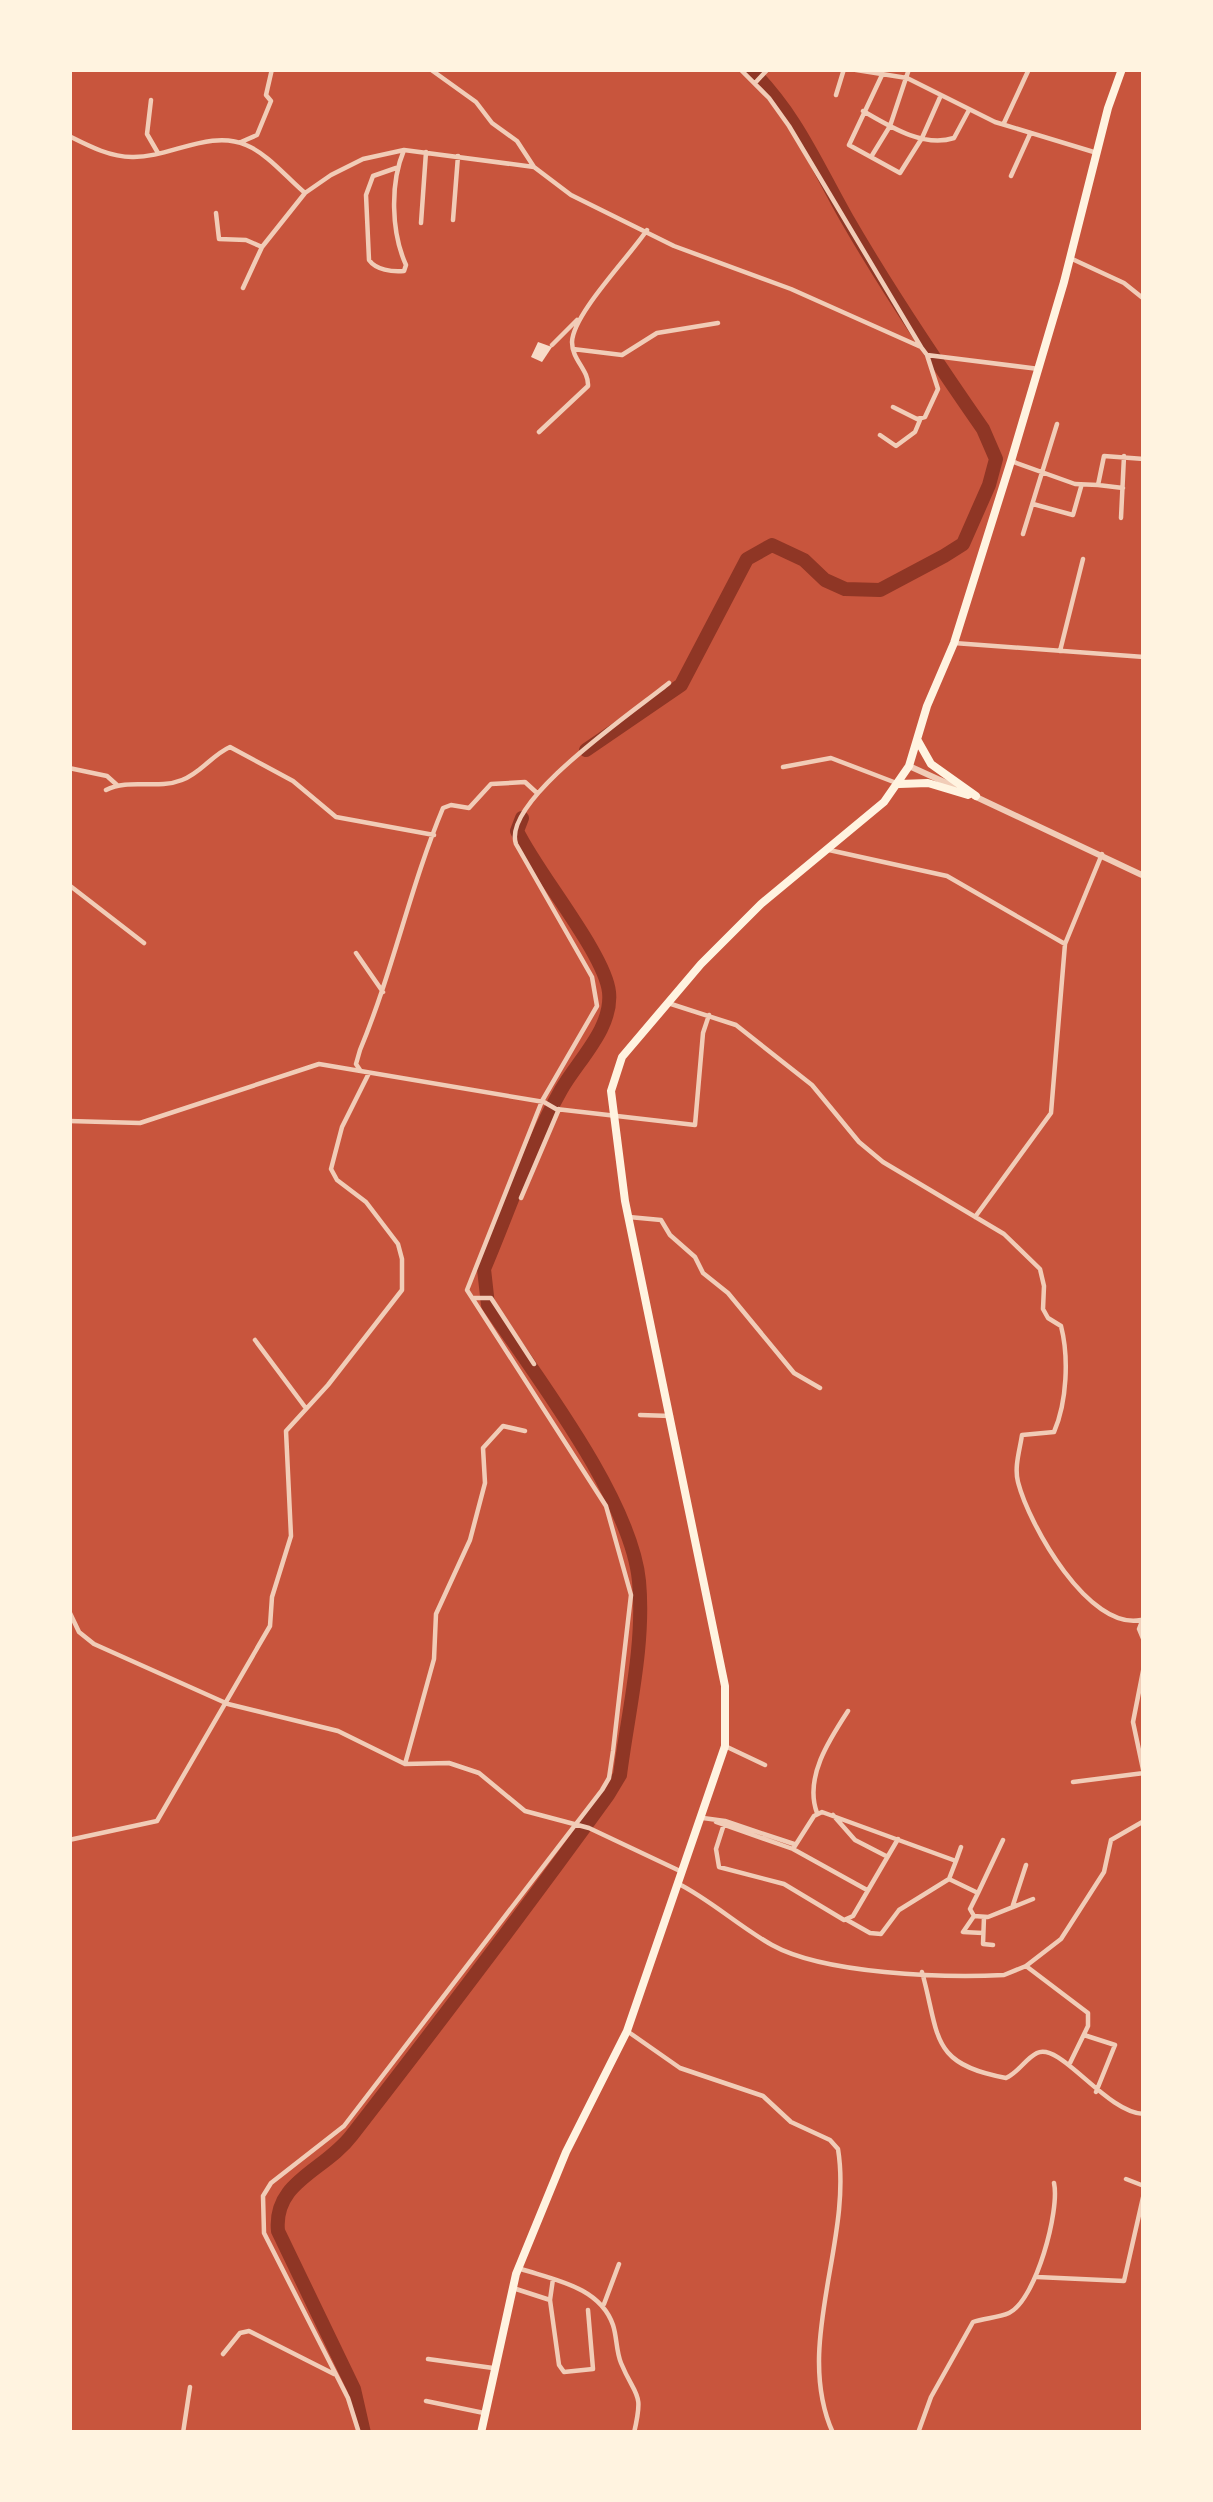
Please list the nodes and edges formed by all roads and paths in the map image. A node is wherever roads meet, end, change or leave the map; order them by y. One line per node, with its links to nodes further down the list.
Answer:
1 (272, 69): 21 (street)
2 (430, 69): 28 (street)
3 (740, 69): 9 (street)
4 (847, 69): 8 (street); 11 (street)
5 (909, 69): 10 (street)
6 (1029, 69): 16 (street)
7 (1122, 69): 25 (main road)
8 (880, 72): 10 (street); 15 (street)
9 (761, 77): 45 (street)
10 (908, 78): 12 (street); 17 (street)
11 (836, 95)
12 (941, 95): 14 (street); 20 (street)
13 (151, 100): 24 (street)
14 (969, 110): 16 (street); 20 (street)
15 (863, 111): 17 (street); 27 (street)
16 (1003, 125): 18 (street)
17 (890, 126): 20 (street); 27 (street)
18 (1030, 134): 25 (street); 30 (street)
19 (69, 136): 24 (street)
20 (922, 138): 27 (street)
21 (241, 142): 24 (street); 31 (street)
22 (404, 150): 23 (street); 29 (street); 31 (street)
23 (426, 152): 26 (street); 34 (street)
24 (158, 153)
25 (1097, 153): 37 (main road)
26 (458, 156): 28 (street); 33 (street)
27 (870, 158)
28 (534, 167): 35 (street)
29 (396, 168): 29 (street)
30 (1011, 176)
31 (305, 193): 36 (street)
32 (216, 213): 36 (street)
33 (453, 220)
34 (422, 223)
35 (647, 230): 42 (street); 45 (street)
36 (262, 248): 39 (street)
37 (1070, 258): 40 (street); 48 (main road)
38 (1144, 285): 40 (street)
39 (243, 288)
40 (1134, 291): 41 (street)
41 (1144, 298)
42 (577, 320): 44 (street); 46 (street)
43 (718, 323): 46 (street)
44 (552, 345)
45 (920, 347): 47 (street)
46 (572, 349): 52 (street)
47 (932, 355): 48 (street); 50 (street)
48 (1039, 369): 56 (main road)
49 (893, 407): 50 (street)
50 (920, 420): 53 (street)
51 (1057, 424): 57 (street)
52 (538, 433)
53 (880, 435)
54 (1124, 456): 55 (street); 58 (street); 60 (street)
55 (1144, 459)
56 (1011, 461): 57 (street); 65 (main road)
57 (1041, 473): 59 (street); 61 (street)
58 (1098, 485): 59 (street); 60 (street)
59 (1082, 486): 61 (street)
60 (1123, 488): 62 (street)
61 (1033, 504): 63 (street)
62 (1121, 518)
63 (1023, 534)
64 (1083, 559): 66 (street)
65 (954, 643): 66 (street); 69 (main road)
66 (1060, 651): 67 (street)
67 (1144, 657)
68 (670, 683): 76 (street)
69 (918, 741): 70 (main road); 77 (main road)
70 (909, 766): 73 (main road); 77 (street)
71 (783, 767): 73 (street)
72 (69, 768): 74 (street)
73 (899, 784): 77 (main road); 79 (main road)
74 (117, 785): 75 (street); 78 (street)
75 (106, 790)
76 (537, 793): 78 (street); 91 (street)
77 (976, 796): 80 (street)
78 (434, 835): 86 (street)
79 (823, 849): 84 (street); 87 (main road)
80 (1102, 854): 81 (street); 84 (street)
81 (1144, 877)
82 (69, 885): 83 (street)
83 (144, 943)
84 (1065, 944): 97 (street)
85 (356, 953): 86 (street)
86 (382, 992): 89 (street)
87 (668, 1003): 88 (street); 93 (main road)
88 (709, 1015): 93 (street); 97 (street)
89 (359, 1070): 90 (street); 94 (street)
90 (369, 1072): 91 (street); 102 (street)
91 (543, 1101): 92 (street); 98 (street)
92 (557, 1109): 93 (street); 95 (street)
93 (613, 1114): 96 (main road)
94 (69, 1121)
95 (521, 1198)
96 (629, 1217): 101 (street); 104 (main road)
97 (974, 1218): 107 (street)
98 (474, 1298): 100 (street); 123 (street)
99 (255, 1340): 102 (street)
100 (534, 1364)
101 (820, 1388)
102 (307, 1410): 111 (street)
103 (640, 1415): 104 (street)
104 (671, 1416): 113 (main road)
105 (525, 1432): 114 (street)
106 (69, 1611): 111 (street)
107 (1142, 1618): 108 (street)
108 (1144, 1641)
109 (1144, 1666): 110 (street)
110 (1143, 1676): 116 (street)
111 (226, 1703): 114 (street); 124 (street)
112 (848, 1711): 118 (street)
113 (725, 1746): 115 (street); 120 (main road)
114 (405, 1764): 123 (street)
115 (765, 1765)
116 (1144, 1774): 117 (street)
117 (1073, 1782)
118 (818, 1813): 119 (street); 128 (street)
119 (832, 1815): 125 (street); 129 (street)
120 (699, 1817): 122 (street); 132 (main road)
121 (1144, 1821): 144 (street)
122 (722, 1823): 128 (street); 141 (street)
123 (577, 1824): 132 (street); 166 (street)
124 (69, 1839)
125 (898, 1839): 129 (street); 130 (street)
126 (1003, 1840): 136 (street)
127 (961, 1846): 130 (street)
128 (794, 1847): 135 (street)
129 (886, 1856): 135 (street)
130 (956, 1861): 133 (street)
131 (1026, 1865): 138 (street)
132 (680, 1871): 134 (main road)
133 (949, 1879): 136 (street); 141 (street)
134 (676, 1883): 145 (street); 146 (main road)
135 (867, 1891): 141 (street)
136 (978, 1893): 139 (street)
137 (1033, 1899): 138 (street)
138 (1012, 1907): 140 (street)
139 (974, 1916): 140 (street); 142 (street)
140 (983, 1917): 142 (street)
141 (847, 1920)
142 (982, 1933): 143 (street)
143 (993, 1945)
144 (1026, 1966): 145 (street); 147 (street)
145 (922, 1972): 148 (street)
146 (627, 2031): 156 (main road); 174 (street)
147 (1084, 2035): 148 (street); 149 (street)
148 (1069, 2064): 149 (street)
149 (1096, 2092): 150 (street)
150 (1144, 2114)
151 (1126, 2179): 153 (street)
152 (1054, 2183): 157 (street)
153 (1144, 2190): 154 (street)
154 (1140, 2234): 157 (street)
155 (619, 2264): 161 (street)
156 (518, 2268): 158 (street); 159 (main road)
157 (1037, 2277): 175 (street)
158 (553, 2279): 160 (street); 161 (street)
159 (512, 2288): 160 (street); 165 (main road)
160 (550, 2300): 162 (street)
161 (604, 2305): 173 (street)
162 (588, 2311)
163 (223, 2354): 166 (street)
164 (428, 2359): 165 (street)
165 (494, 2368): 169 (main road)
166 (335, 2374): 171 (street)
167 (190, 2387): 170 (street)
168 (426, 2401): 169 (street)
169 (484, 2414): 172 (main road)
170 (183, 2433)
171 (359, 2433)
172 (481, 2433)
173 (634, 2433)
174 (833, 2433)
175 (918, 2433)

